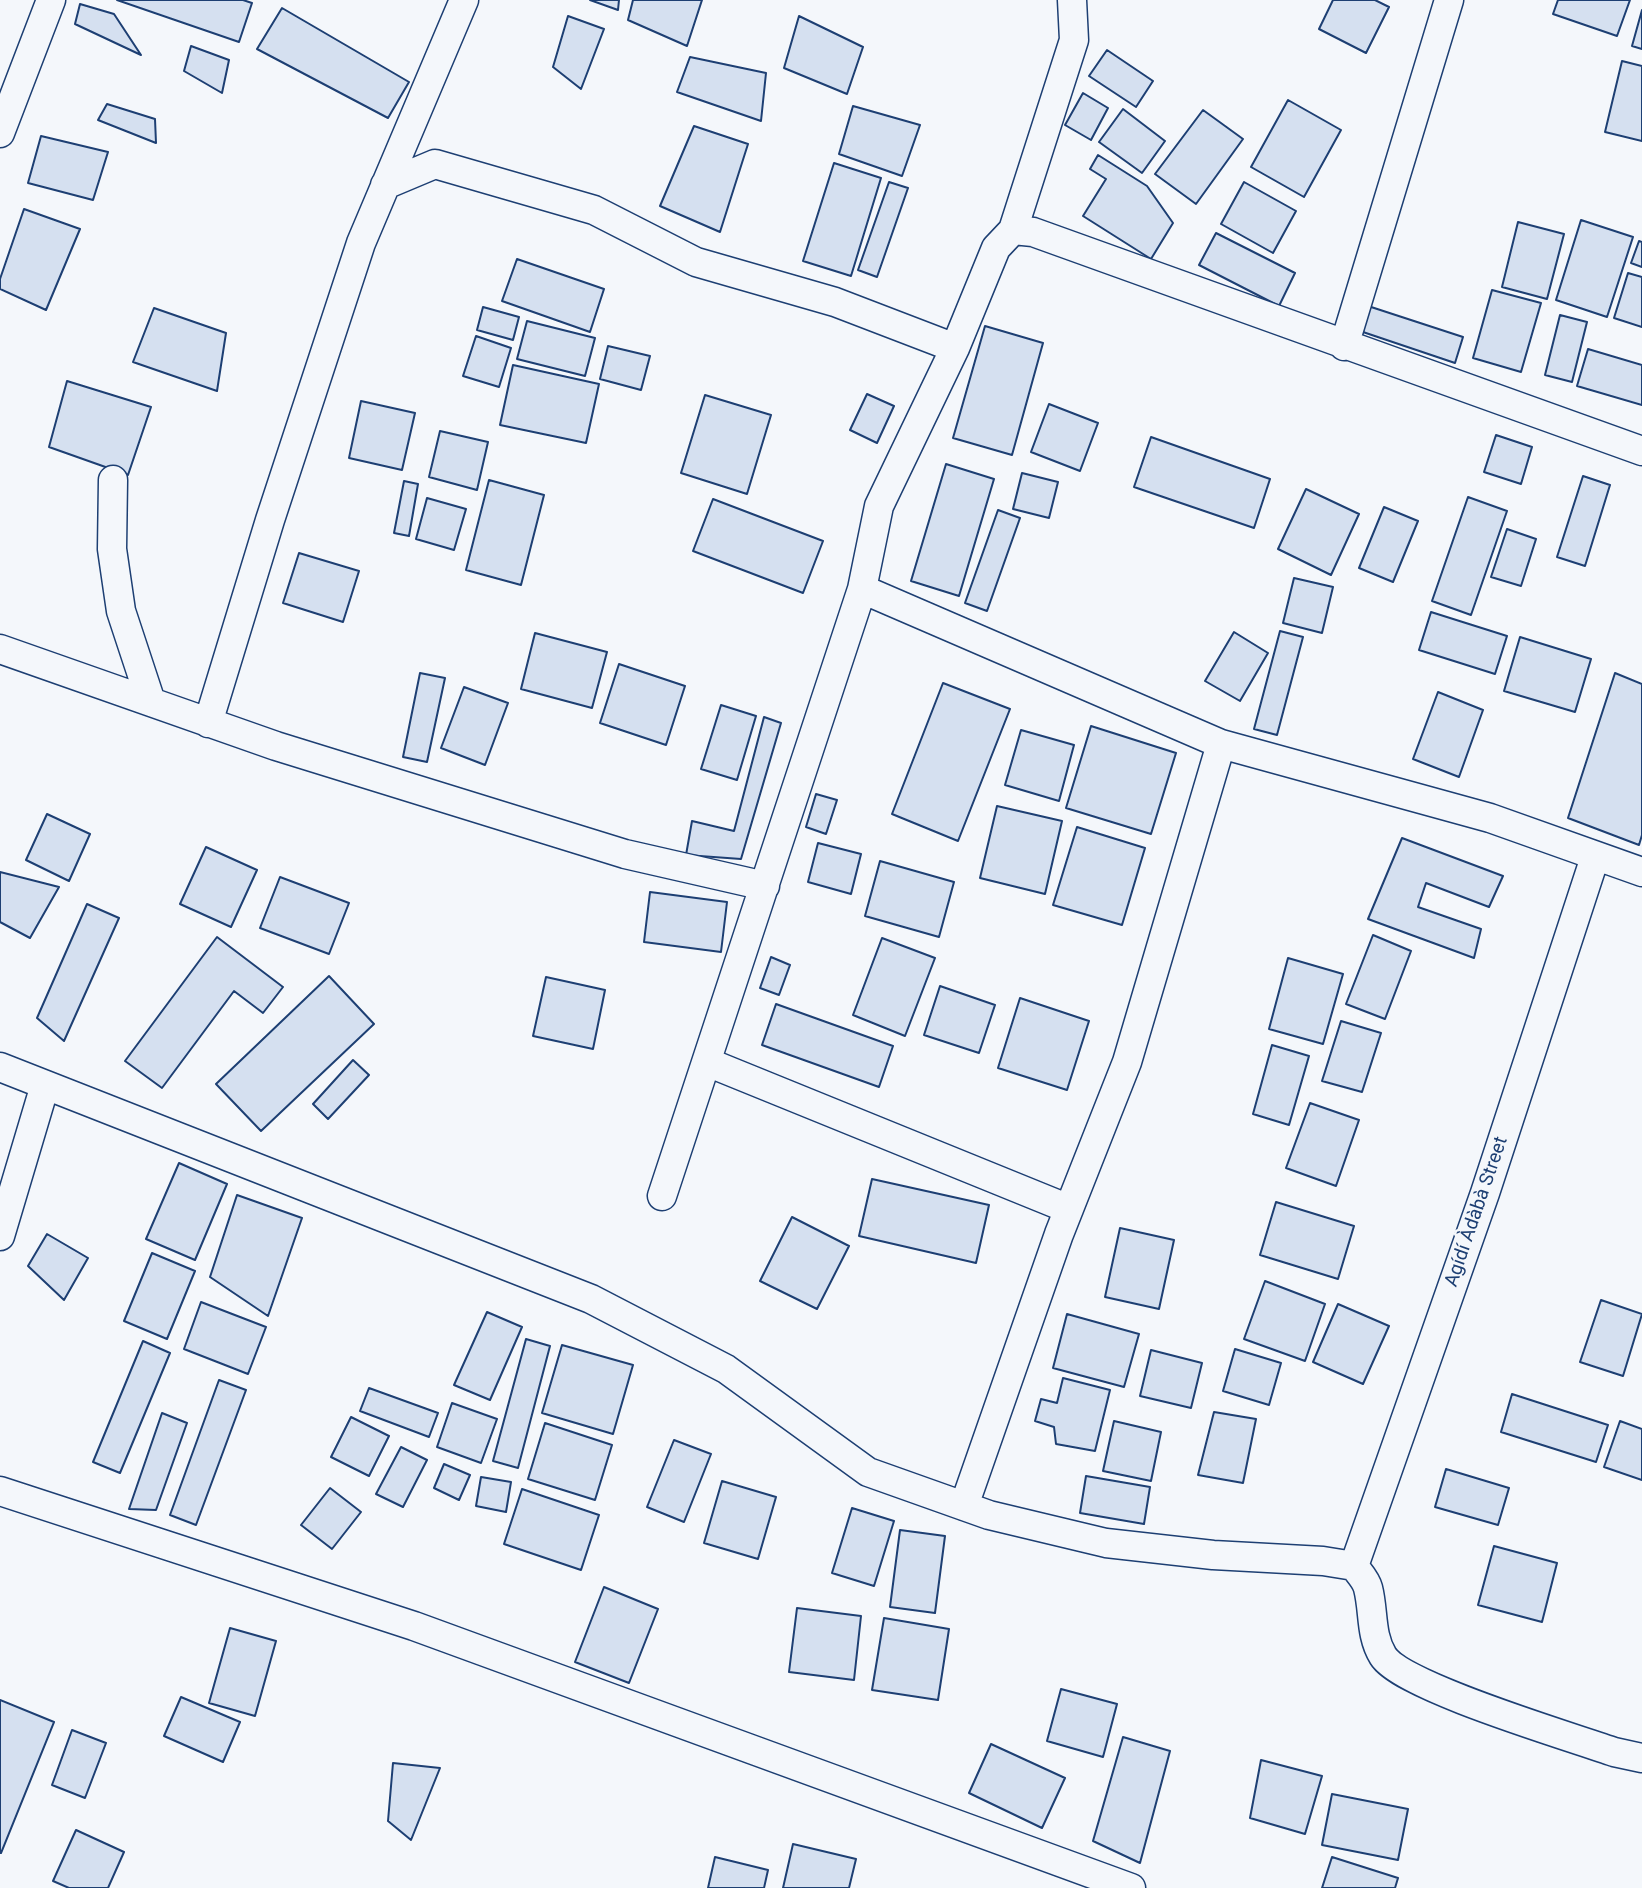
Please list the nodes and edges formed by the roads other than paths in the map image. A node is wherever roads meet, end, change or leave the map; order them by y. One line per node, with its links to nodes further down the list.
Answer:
1 (51, 0): 6 (street)
2 (464, 0): 5 (street)
3 (1072, 0): 9 (street)
4 (1449, 0): 10 (street)
5 (410, 128): 7 (street); 8 (street)
6 (0, 133)
7 (435, 164): 8 (street); 11 (street)
8 (385, 186): 17 (street)
9 (1013, 230): 10 (street); 11 (street)
10 (1344, 346): 12 (street)
11 (955, 348): 14 (street)
12 (1642, 451)
13 (113, 480): 16 (street)
14 (862, 589): 18 (street); 21 (street)
15 (0, 649): 16 (street)
16 (150, 702): 17 (street)
17 (208, 723): 21 (street)
18 (1221, 744): 19 (street); 26 (street)
19 (1595, 857): 20 (street); 30 (street, Agídí Àdàbà Street)
20 (1642, 872)
21 (765, 886): 22 (street)
22 (707, 1062): 25 (street); 26 (street)
23 (0, 1067): 24 (street)
24 (45, 1085): 27 (street); 29 (street)
25 (663, 1196)
26 (1069, 1209): 29 (street)
27 (0, 1236)
28 (0, 1491): 32 (street)
29 (964, 1506): 30 (street)
30 (1354, 1566): 31 (street)
31 (1642, 1758)
32 (1131, 1888)

